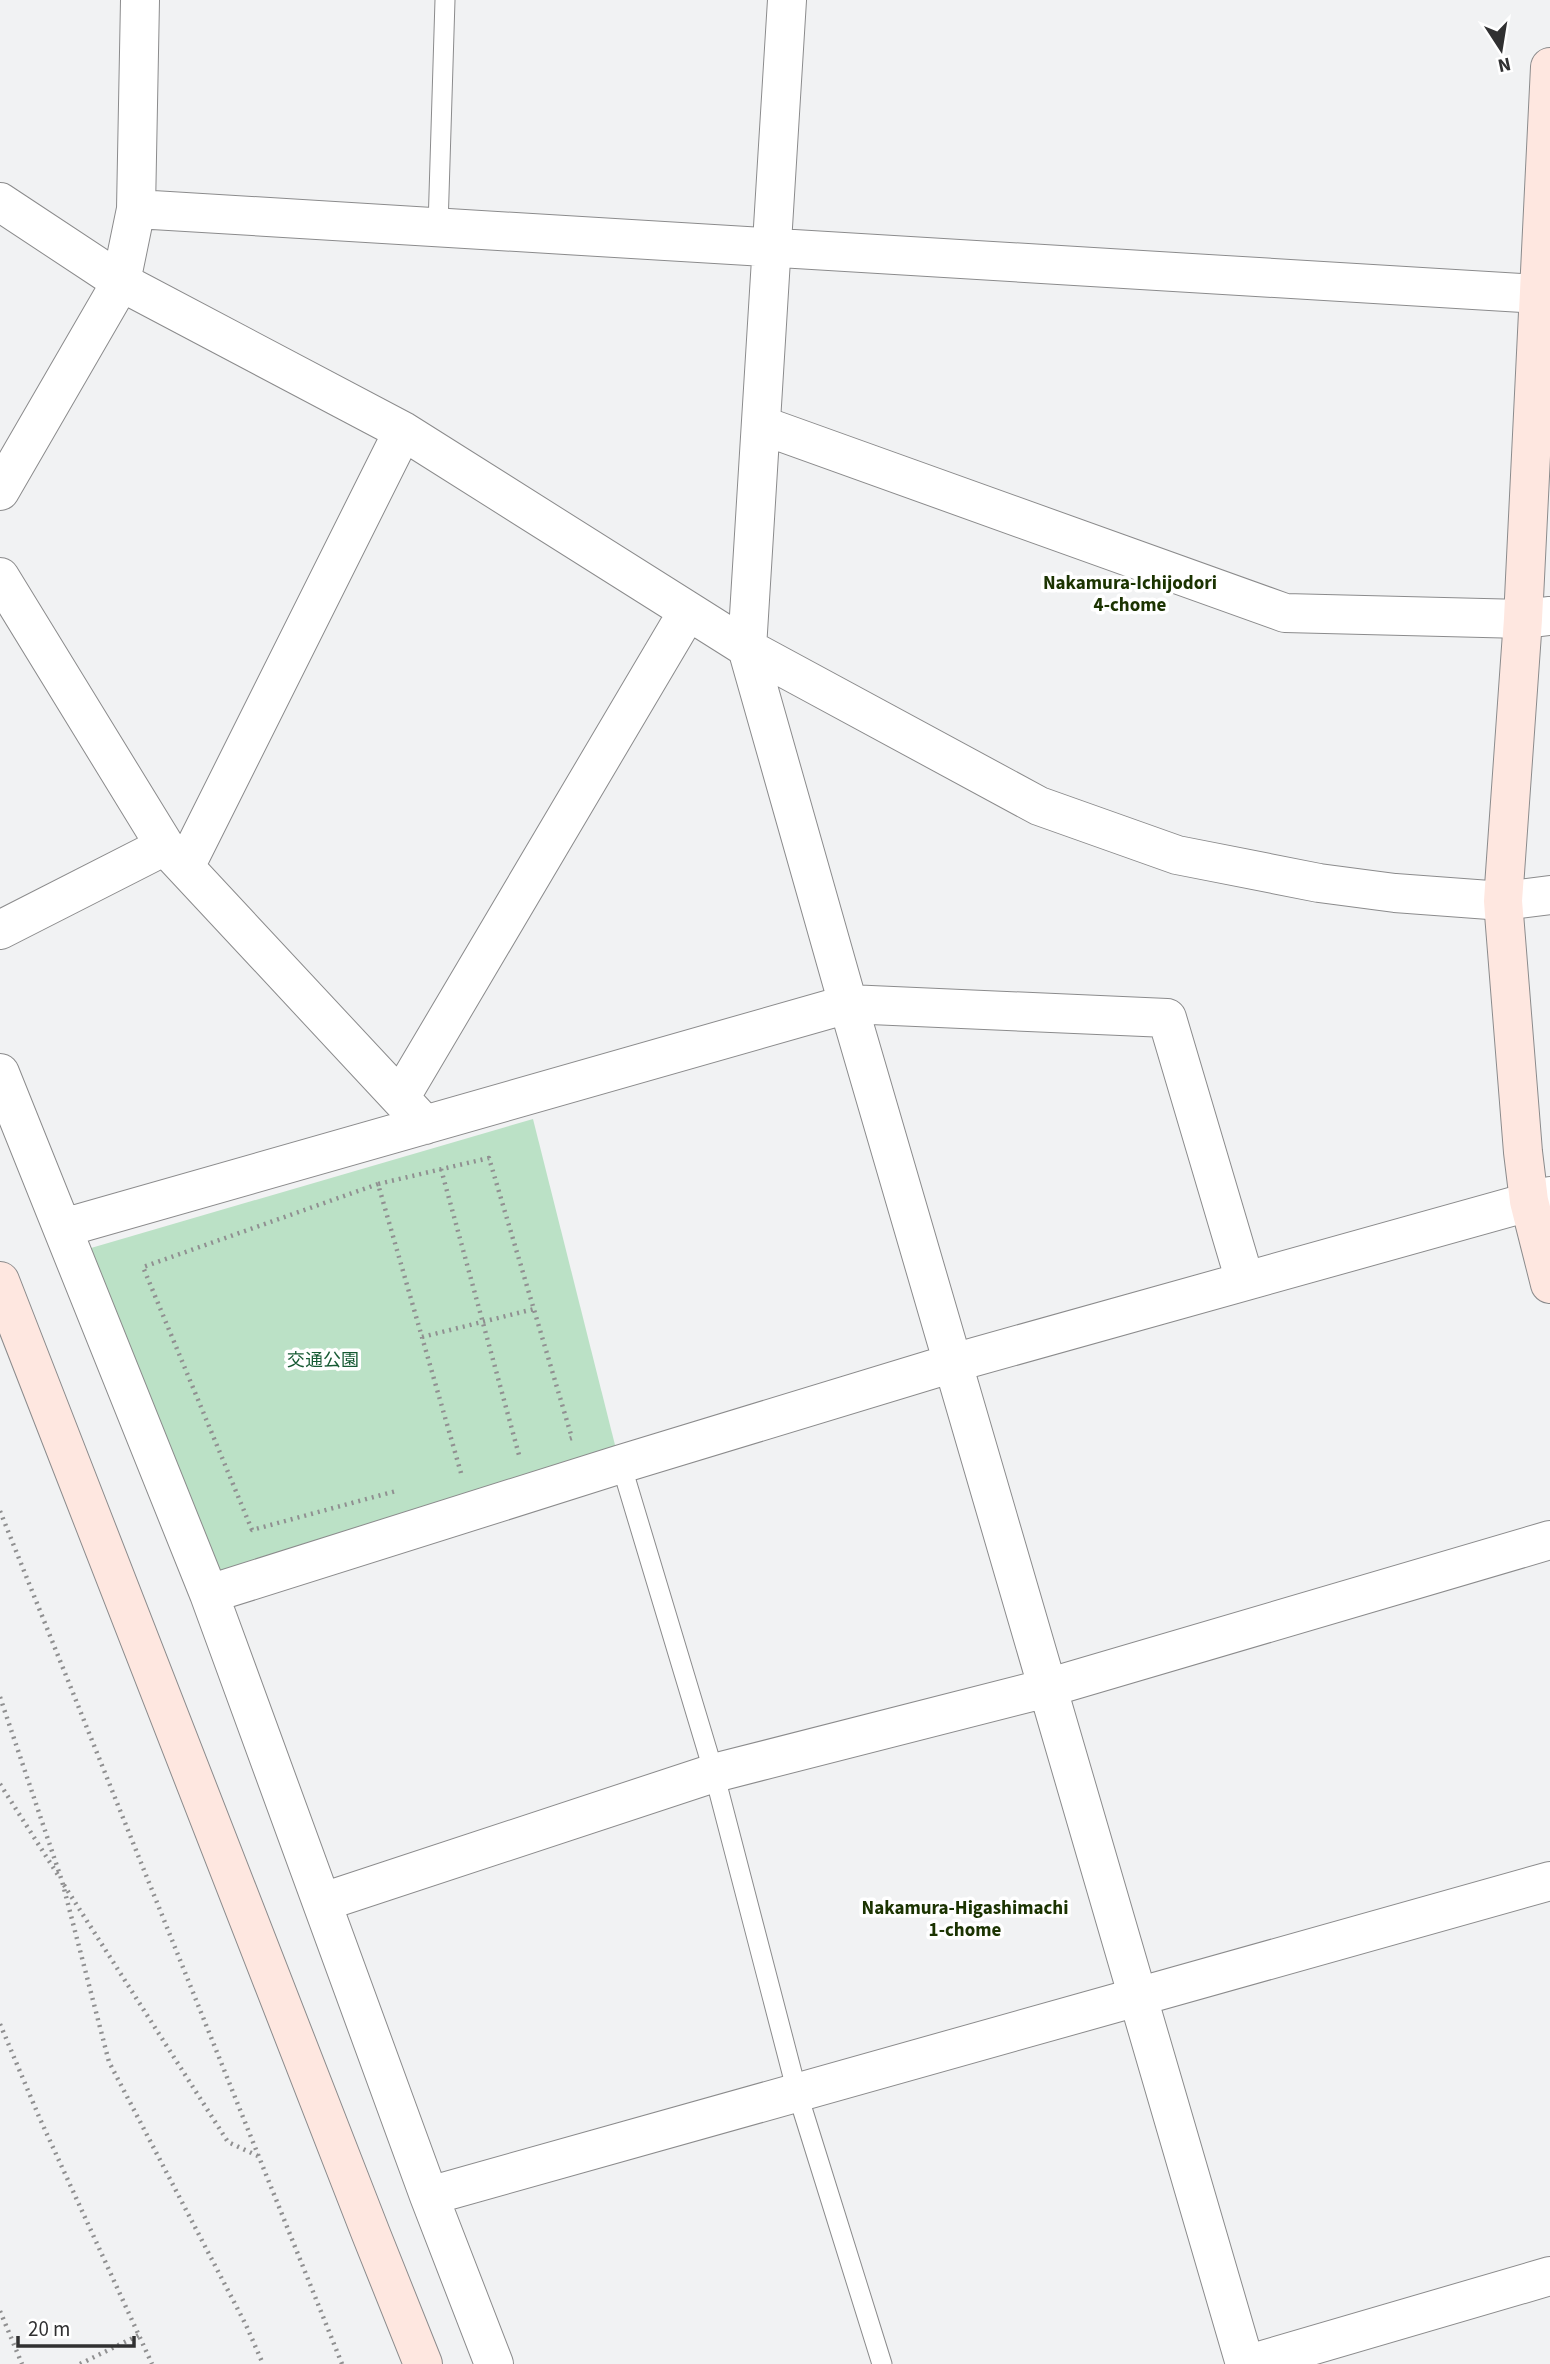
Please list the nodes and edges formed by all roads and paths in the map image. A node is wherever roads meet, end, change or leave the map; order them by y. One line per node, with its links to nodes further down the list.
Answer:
1 (140, 0): 6 (street)
2 (444, 0): 7 (lane)
3 (787, 0): 8 (street)
4 (1550, 67): 10 (street)
5 (0, 202): 9 (street)
6 (136, 209): 7 (street); 9 (street)
7 (438, 227): 8 (street)
8 (772, 247): 10 (street); 11 (street)
9 (121, 282): 12 (street); 13 (street)
10 (1544, 293): 16 (street)
11 (761, 425): 16 (street); 17 (street)
12 (402, 431): 15 (street); 18 (street)
13 (0, 491)
14 (0, 577): 18 (street)
15 (688, 611): 17 (street); 24 (street)
16 (1536, 618): 20 (street)
17 (747, 648): 20 (street); 22 (street)
18 (176, 857): 21 (street); 24 (street)
19 (1550, 895): 20 (street)
20 (1503, 901): 27 (street)
21 (0, 930)
22 (849, 1004): 24 (street); 30 (street); 34 (street)
23 (0, 1073): 28 (street)
24 (413, 1111): 28 (street)
25 (442, 1169): 26 (path); 32 (path); 37 (path)
26 (379, 1184): 33 (path); 42 (path)
27 (1540, 1198): 30 (street); 31 (street)
28 (63, 1228): 46 (street)
29 (0, 1281): 67 (street)
30 (1245, 1281): 34 (street)
31 (1550, 1284)
32 (534, 1309): 33 (path); 35 (path)
33 (422, 1337): 41 (path)
34 (953, 1363): 39 (street); 47 (street)
35 (559, 1442)
36 (532, 1450): 37 (path)
37 (519, 1455): 38 (path)
38 (507, 1458)
39 (621, 1464): 44 (street); 49 (lane)
40 (472, 1470): 41 (path)
41 (461, 1473): 44 (path)
42 (409, 1487)
43 (0, 1511): 57 (path)
44 (472, 1511): 46 (street)
45 (1550, 1540): 47 (street)
46 (209, 1594): 53 (street)
47 (1047, 1688): 49 (street); 54 (street)
48 (0, 1697): 51 (path)
49 (714, 1773): 53 (street); 56 (lane)
50 (0, 1784): 51 (path)
51 (62, 1881): 57 (path); 65 (path)
52 (1550, 1881): 54 (street)
53 (323, 1902): 58 (street)
54 (1137, 1997): 56 (street); 70 (street)
55 (0, 2024): 61 (path)
56 (797, 2092): 58 (street); 69 (lane)
57 (258, 2157): 66 (path)
58 (429, 2196): 68 (street)
59 (1550, 2276): 70 (street)
60 (0, 2311): 62 (path)
61 (139, 2335): 63 (path); 64 (path)
62 (22, 2364)
63 (80, 2364)
64 (152, 2364)
65 (263, 2364)
66 (342, 2364)
67 (423, 2364)
68 (494, 2364)
69 (882, 2364)
70 (1247, 2364)

